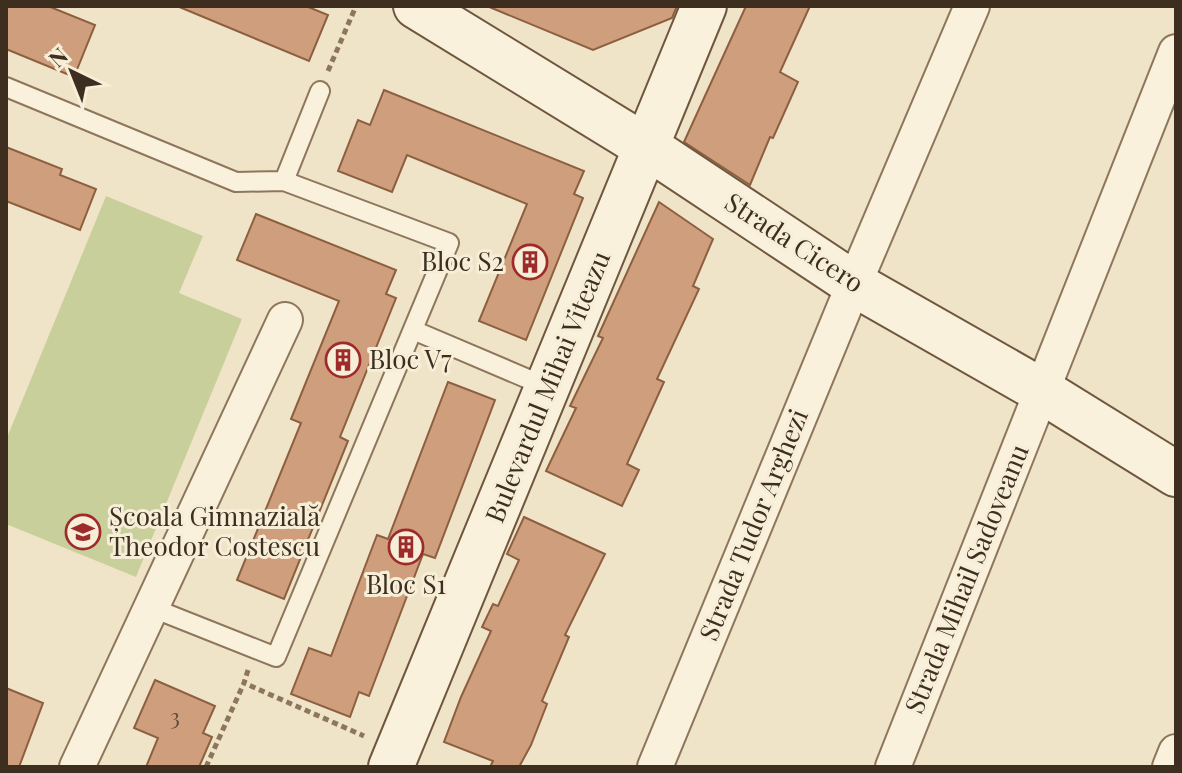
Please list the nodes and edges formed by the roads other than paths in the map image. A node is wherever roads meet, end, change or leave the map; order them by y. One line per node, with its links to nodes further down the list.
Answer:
1 (416, 6): 7 (main road, Strada Cicero)
2 (704, 6): 7 (main road, Bulevardul Mihai Viteazu)
3 (972, 6): 9 (street, Strada Tudor Arghezi)
4 (1176, 52): 13 (street, Strada Mihail Sadoveanu)
5 (6, 87): 8 (lane)
6 (320, 91): 8 (lane)
7 (647, 148): 9 (main road, Strada Cicero); 12 (main road, Bulevardul Mihai Viteazu)
8 (284, 181): 11 (lane)
9 (854, 284): 13 (main road, Strada Cicero); 19 (street, Strada Tudor Arghezi)
10 (285, 320): 15 (street)
11 (413, 330): 12 (lane); 15 (lane)
12 (548, 388): 17 (main road, Bulevardul Mihai Viteazu)
13 (1042, 391): 14 (main road, Strada Cicero); 20 (street, Strada Mihail Sadoveanu)
14 (1176, 474)
15 (150, 607): 18 (street)
16 (1176, 752): 21 (street)
17 (395, 759)
18 (77, 767)
19 (655, 767)
20 (893, 767)
21 (1170, 767)

